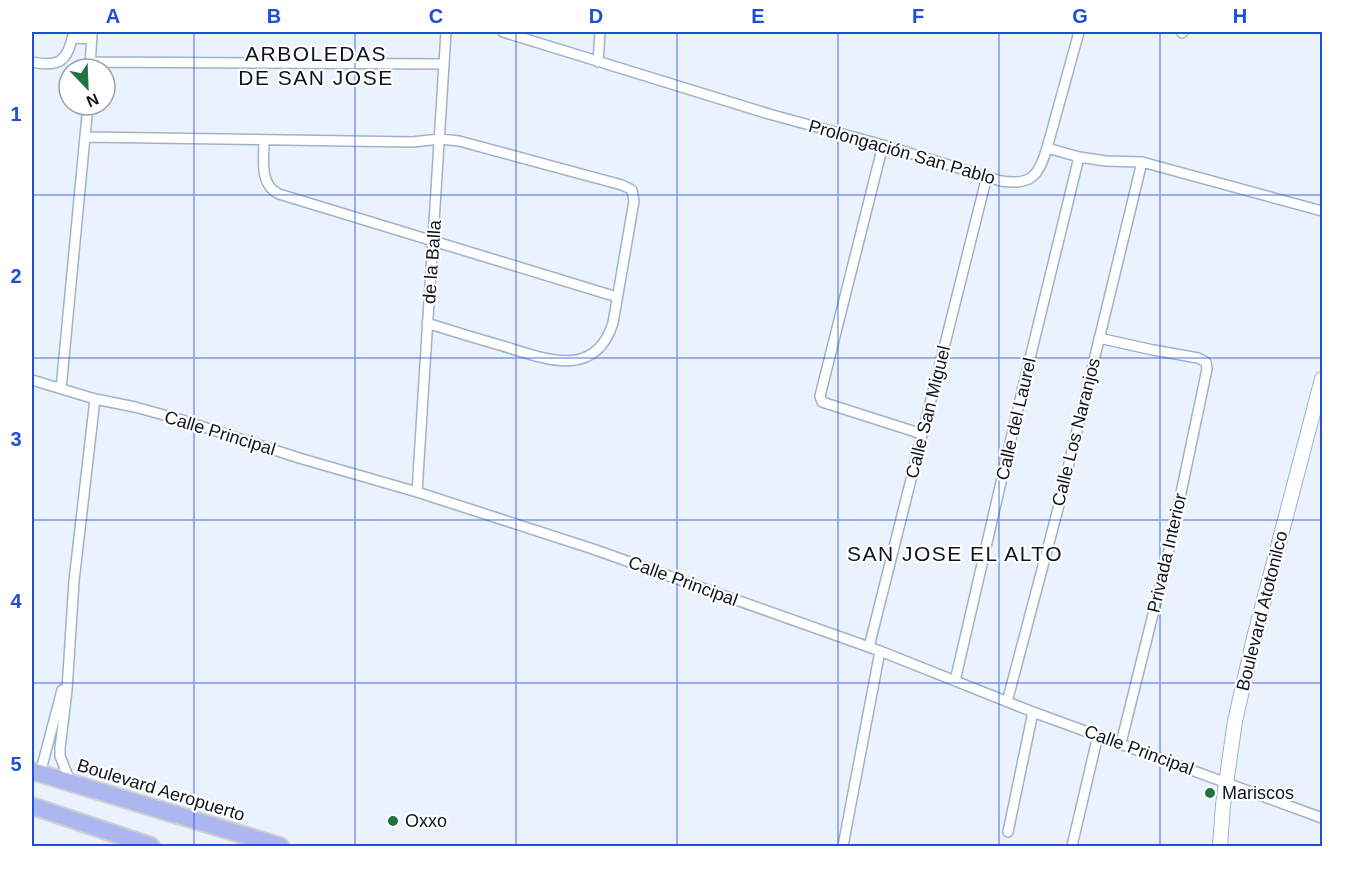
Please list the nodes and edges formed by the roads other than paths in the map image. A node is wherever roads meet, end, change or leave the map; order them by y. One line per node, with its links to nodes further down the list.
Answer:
1 (446, 32): 10 (street, de la Balla)
2 (503, 32): 9 (street, Prolongación San Pablo)
3 (600, 32): 9 (street)
4 (1079, 32): 17 (street, Prolongación San Pablo)
5 (72, 35): 6 (street); 8 (street)
6 (92, 35): 7 (street)
7 (91, 57)
8 (32, 62)
9 (598, 62): 16 (street, Prolongación San Pablo)
10 (444, 64): 11 (street); 14 (street, de la Balla)
11 (117, 65)
12 (87, 117): 13 (street)
13 (86, 137): 15 (street); 28 (street)
14 (440, 139): 15 (street); 22 (street, de la Balla); 23 (street)
15 (264, 140): 22 (street)
16 (883, 145): 20 (street, Prolongación San Pablo); 30 (street)
17 (1047, 148): 18 (street); 20 (street, Prolongación San Pablo)
18 (1079, 157): 19 (street); 35 (street, Calle del Laurel)
19 (1142, 162): 21 (street); 25 (street, Calle Los Naranjos)
20 (987, 176): 30 (street, Calle San Miguel)
21 (1323, 211)
22 (434, 242): 23 (street); 24 (street, de la Balla)
23 (617, 297): 24 (street)
24 (427, 324): 31 (street, de la Balla)
25 (1099, 338): 36 (street, Calle Los Naranjos); 39 (street, Privada Interior)
26 (1323, 379): 41 (street, Boulevard Atotonilco)
27 (32, 380): 28 (street, Calle Principal)
28 (62, 388): 29 (street, Calle Principal)
29 (95, 399): 31 (street, Calle Principal); 34 (street)
30 (922, 434): 32 (street, Calle San Miguel)
31 (417, 492): 32 (street, Calle Principal)
32 (869, 647): 33 (street, Calle Principal)
33 (880, 651): 35 (street, Calle Principal); 48 (street)
34 (67, 673): 40 (street); 42 (street)
35 (956, 681): 36 (street, Calle Principal)
36 (1007, 702): 37 (street, Calle Principal)
37 (1033, 712): 38 (street, Calle Principal); 45 (street)
38 (1098, 735): 39 (street, Calle Principal); 49 (street)
39 (1121, 743): 41 (street, Calle Principal)
40 (36, 773): 42 (highway, Boulevard Aeropuerto)
41 (1226, 782): 44 (street, Calle Principal); 50 (street, Boulevard Atotonilco)
42 (71, 784): 47 (highway, Boulevard Aeropuerto)
43 (32, 806): 46 (highway)
44 (1323, 818)
45 (1008, 832)
46 (151, 846)
47 (280, 846)
48 (843, 846)
49 (1072, 846)
50 (1220, 846)

